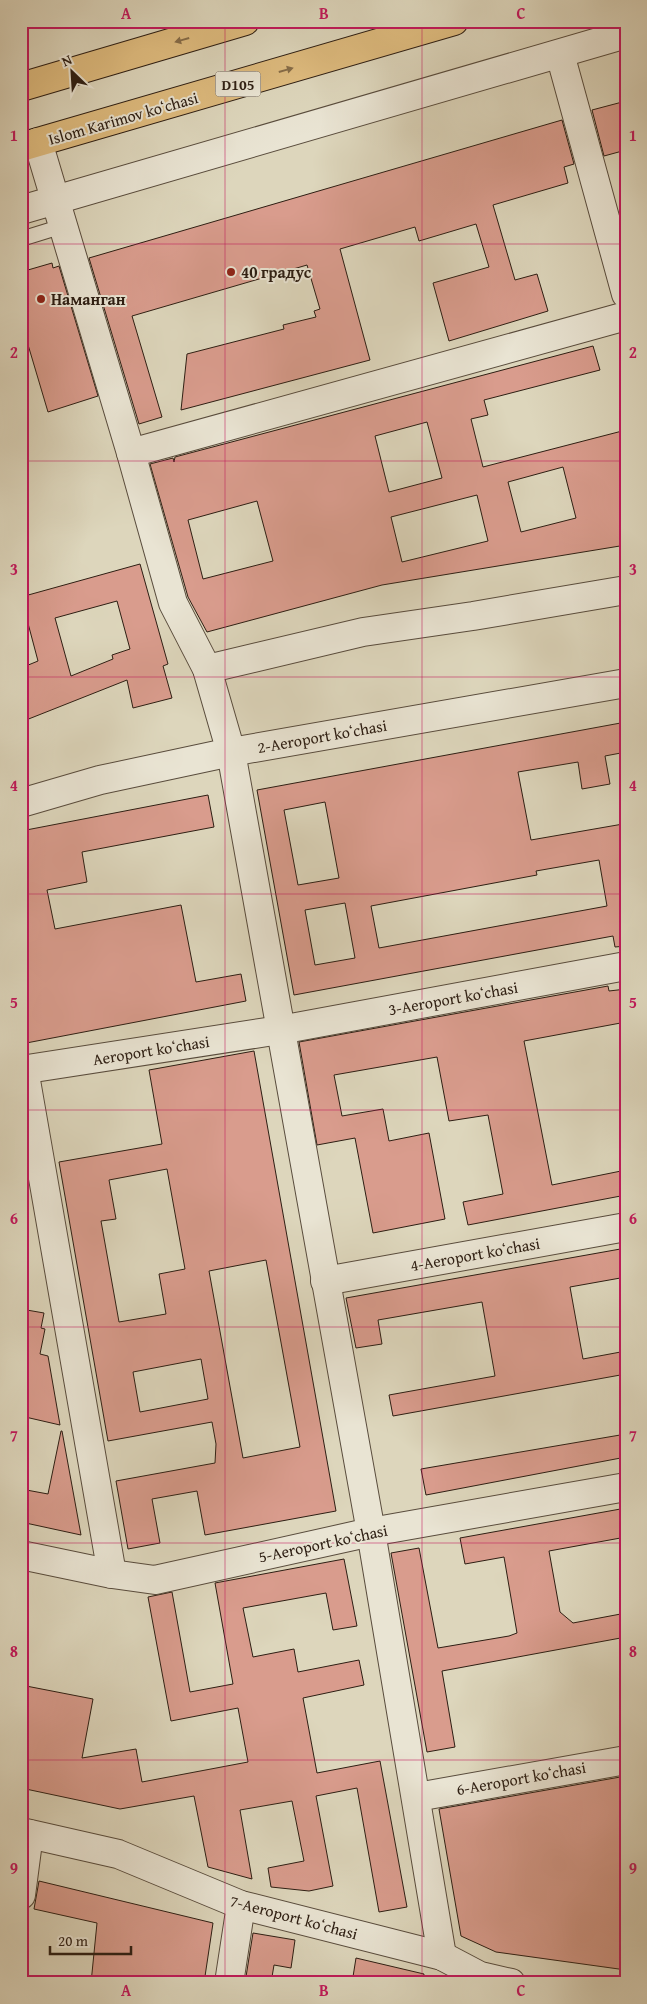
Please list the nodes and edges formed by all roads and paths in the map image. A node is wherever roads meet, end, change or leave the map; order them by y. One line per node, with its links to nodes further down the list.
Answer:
1 (245, 21): 5 (highway, one-way to 5)
2 (454, 21): 6 (highway, Islom Karimov koʻchasi / D105, one-way to 2)
3 (626, 34): 4 (street)
4 (560, 54): 7 (street); 11 (street)
5 (21, 88)
6 (30, 145): 7 (street)
7 (55, 200): 8 (street); 9 (street)
8 (21, 210)
9 (62, 226): 10 (lane); 13 (street)
10 (21, 239)
11 (626, 294)
12 (626, 316): 13 (street)
13 (131, 453): 15 (street)
14 (626, 590): 15 (street)
15 (207, 669): 17 (street)
16 (626, 683): 17 (street, 2-Aeroport koʻchasi)
17 (231, 752): 18 (street, 2-Aeroport koʻchasi); 20 (street)
18 (21, 803)
19 (626, 966): 20 (street, 3-Aeroport koʻchasi)
20 (280, 1030): 21 (street, Aeroport koʻchasi); 23 (street)
21 (23, 1069): 27 (street)
22 (626, 1227): 23 (street, 4-Aeroport koʻchasi)
23 (325, 1281): 25 (street)
24 (626, 1488): 25 (street, 5-Aeroport koʻchasi)
25 (371, 1532): 27 (street, 5-Aeroport koʻchasi); 29 (street)
26 (21, 1555): 27 (street, 5-Aeroport koʻchasi)
27 (112, 1574)
28 (626, 1760): 29 (street, 6-Aeroport koʻchasi)
29 (417, 1797): 33 (street)
30 (25, 1833): 31 (street); 32 (street, 7-Aeroport koʻchasi)
31 (21, 1895)
32 (241, 1905): 33 (street, 7-Aeroport koʻchasi); 35 (street)
33 (442, 1956): 34 (street, 7-Aeroport koʻchasi)
34 (480, 1979): 36 (street, 7-Aeroport koʻchasi)
35 (229, 1983)
36 (511, 1983)

